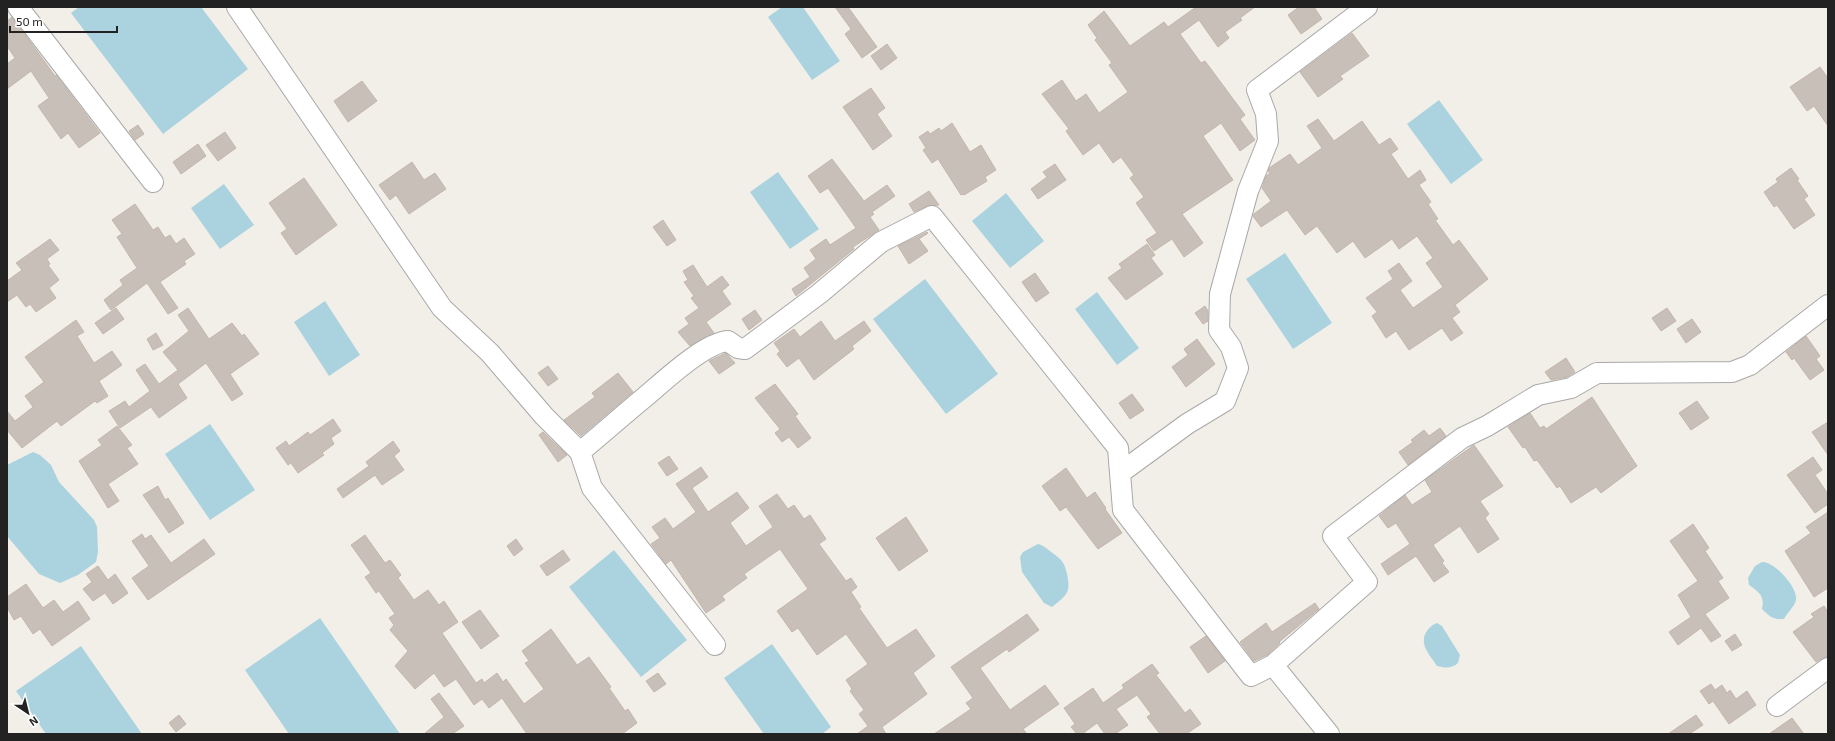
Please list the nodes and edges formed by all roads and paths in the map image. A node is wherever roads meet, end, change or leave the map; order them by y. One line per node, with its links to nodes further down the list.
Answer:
1 (18, 7): 4 (street)
2 (237, 7): 6 (street)
3 (1367, 7): 7 (street)
4 (153, 182)
5 (1828, 306): 9 (street)
6 (580, 452): 7 (street); 8 (street)
7 (1120, 473): 9 (street)
8 (715, 645)
9 (1273, 665): 12 (street)
10 (1828, 668): 11 (street)
11 (1777, 706)
12 (1329, 734)

